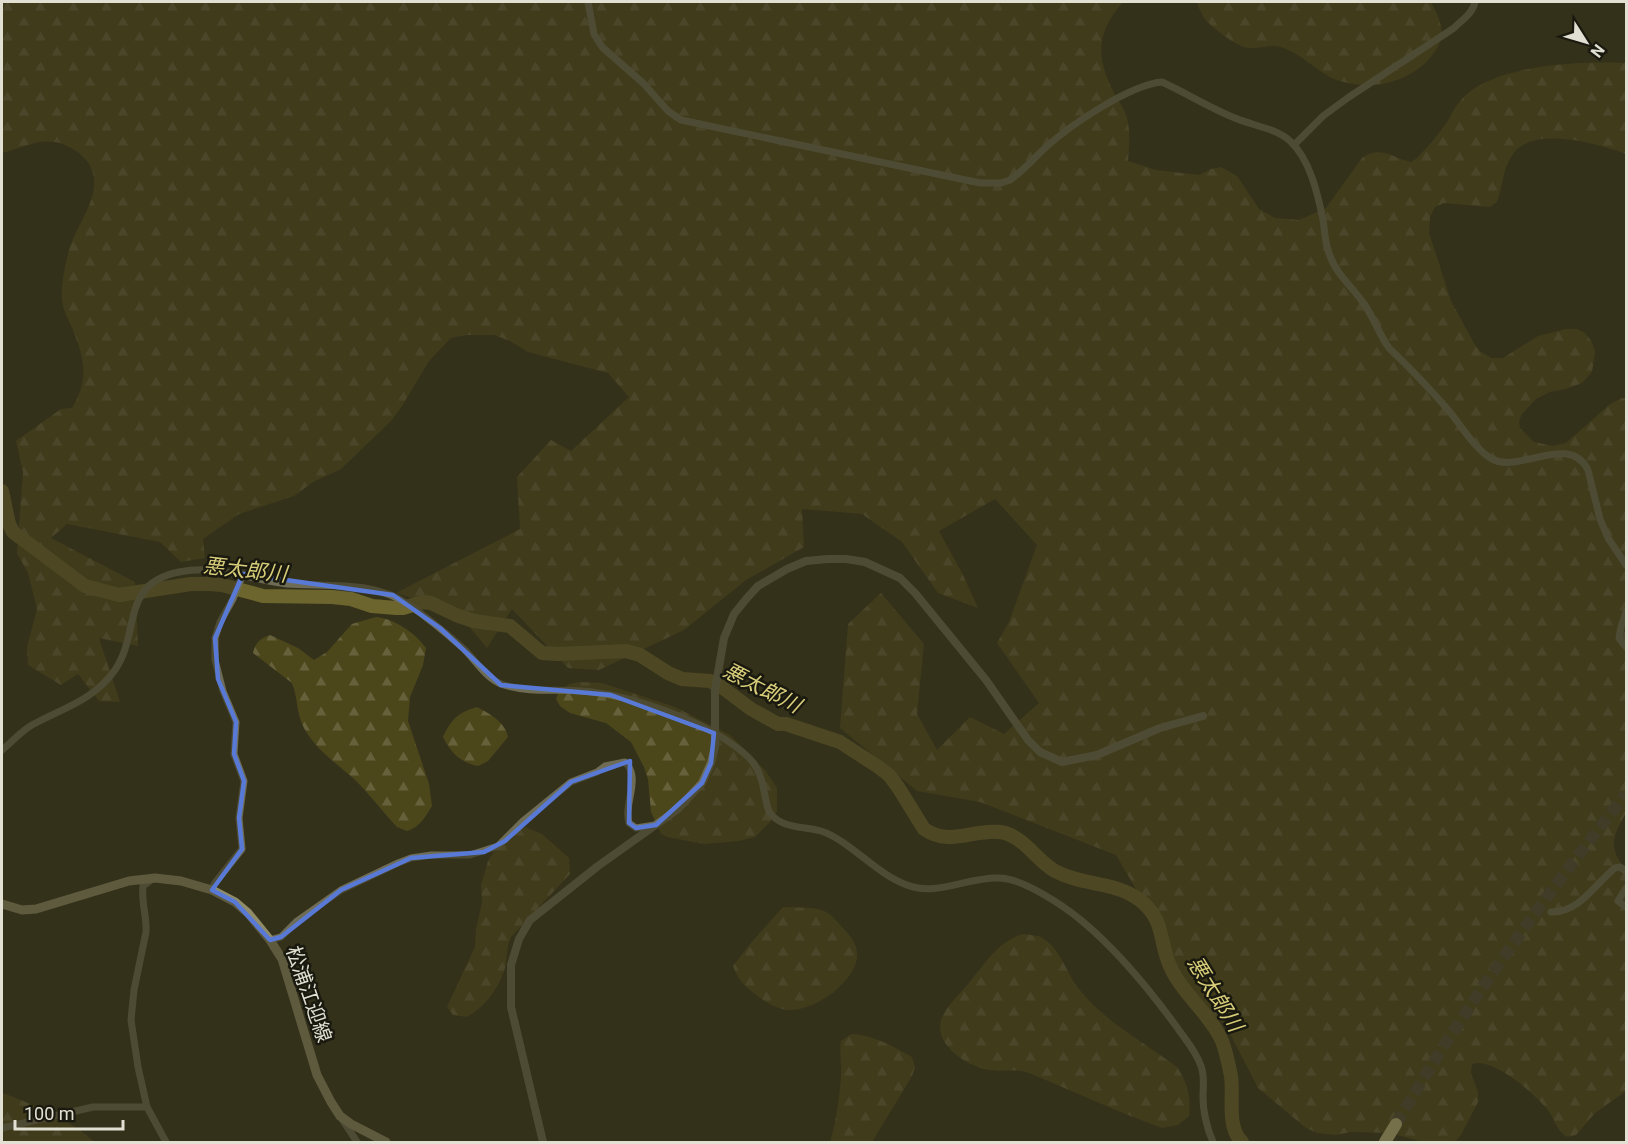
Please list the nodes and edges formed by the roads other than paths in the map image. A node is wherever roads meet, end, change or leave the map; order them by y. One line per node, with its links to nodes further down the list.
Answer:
1 (588, 2): 3 (street)
2 (1475, 2): 3 (street)
3 (1294, 145): 4 (street)
4 (1626, 565)
5 (243, 574): 9 (street); 10 (street); 15 (street)
6 (1626, 612): 7 (street)
7 (1626, 647)
8 (1203, 716): 9 (street)
9 (714, 733): 11 (street); 27 (street)
10 (2, 750)
11 (656, 825): 19 (street); 26 (street)
12 (1626, 871): 18 (street)
13 (155, 878): 15 (main road, 松浦江迎線); 16 (main road, 松浦江迎線); 20 (street)
14 (1626, 888): 17 (street)
15 (212, 890): 19 (main road, 松浦江迎線)
16 (2, 904)
17 (1626, 907)
18 (1551, 912)
19 (270, 940): 21 (main road, 松浦江迎線)
20 (147, 1107): 22 (street); 23 (street)
21 (340, 1116): 24 (street); 25 (main road, 松浦江迎線)
22 (2, 1128)
23 (166, 1143)
24 (357, 1143)
25 (386, 1143)
26 (543, 1143)
27 (1213, 1143)
28 (1385, 1143): 29 (highway)
29 (1391, 1143)

